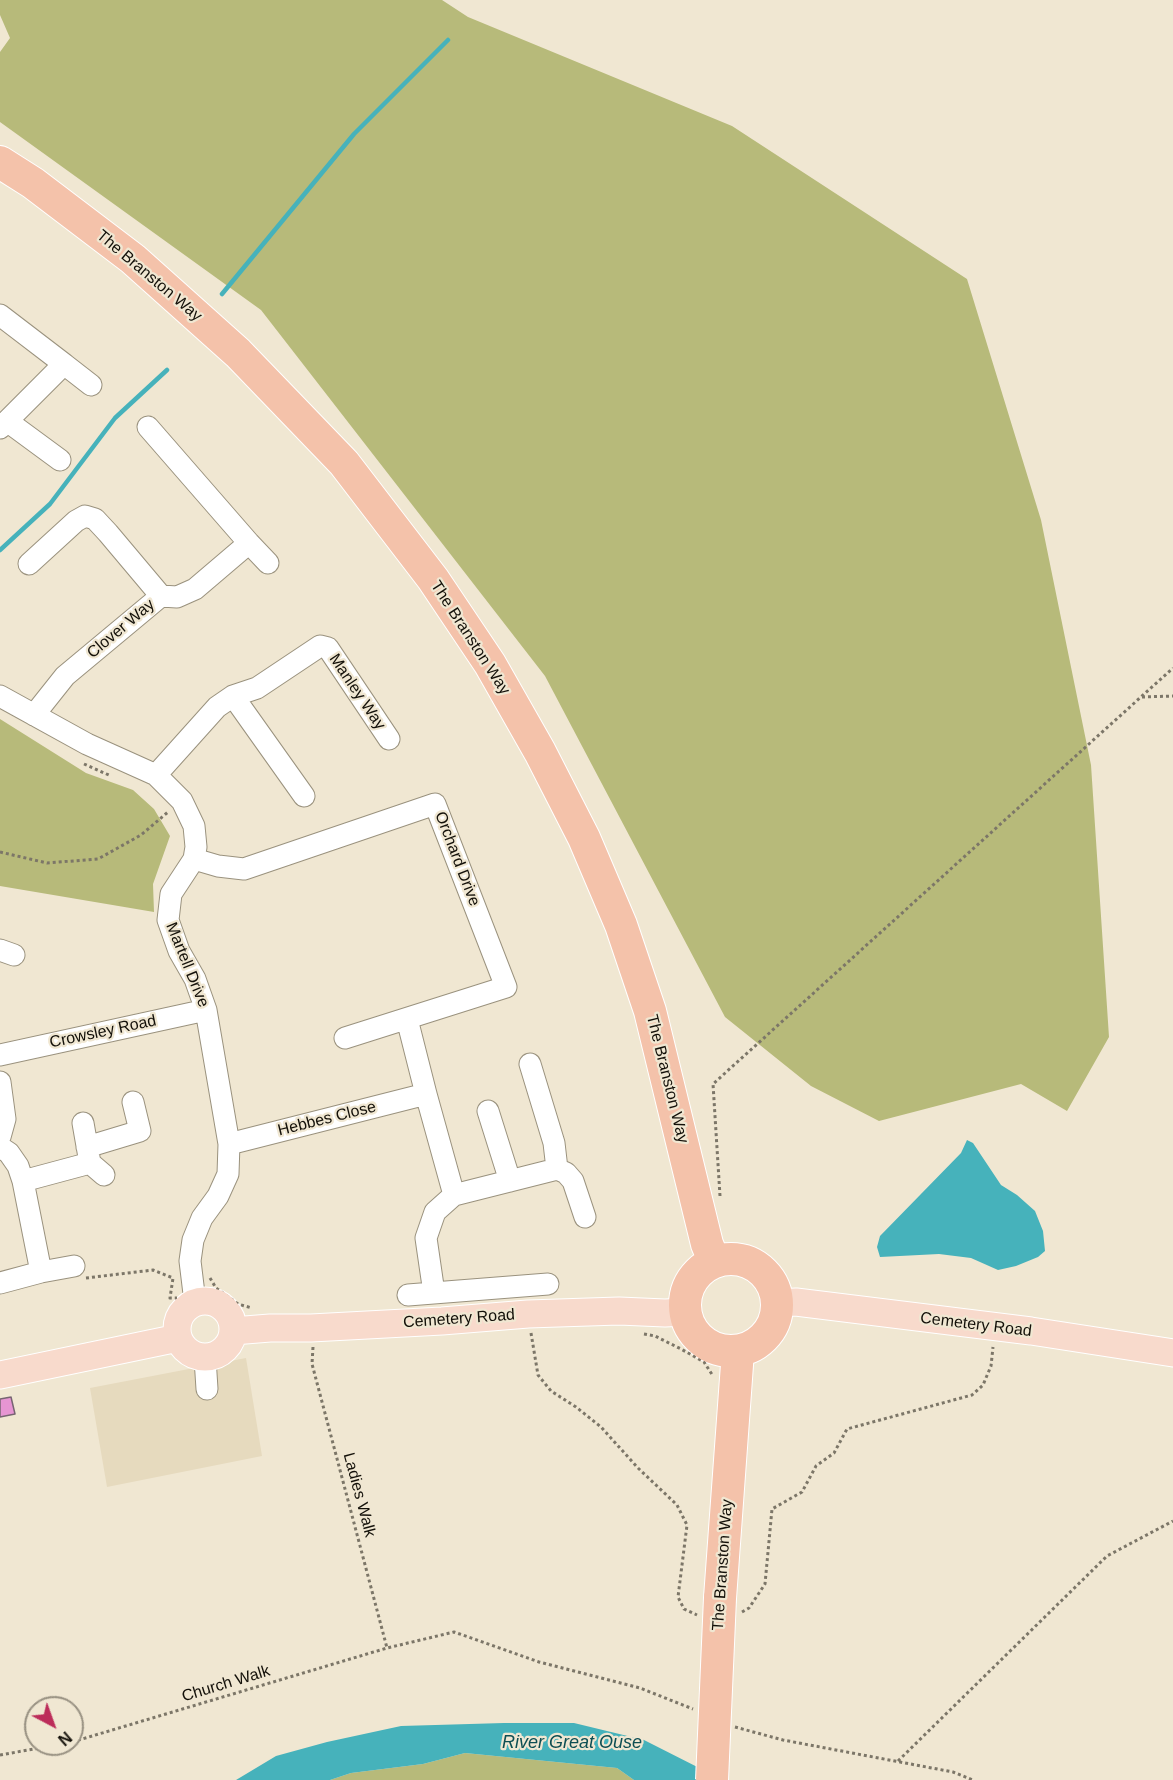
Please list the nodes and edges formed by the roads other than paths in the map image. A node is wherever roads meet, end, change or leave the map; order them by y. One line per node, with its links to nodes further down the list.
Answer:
1 (0, 162): 38 (highway, The Branston Way)
2 (0, 315): 3 (street)
3 (64, 364): 4 (street); 5 (street)
4 (91, 385)
5 (4, 424): 7 (street)
6 (148, 427): 8 (street)
7 (60, 460)
8 (249, 543): 9 (street); 11 (street, Clover Way)
9 (268, 563)
10 (30, 564): 11 (street)
11 (161, 596): 14 (street, Clover Way)
12 (0, 696): 14 (street)
13 (233, 696): 15 (street, Manley Way); 16 (street, Manley Way); 17 (street)
14 (34, 715): 16 (street)
15 (389, 739)
16 (156, 775): 18 (street)
17 (304, 796)
18 (194, 859): 19 (street, Martell Drive); 20 (street, Orchard Drive)
19 (206, 1010): 22 (street, Crowsley Road); 30 (street, Martell Drive)
20 (407, 1019): 21 (street, Orchard Drive); 25 (street)
21 (345, 1038)
22 (0, 1055)
23 (530, 1064): 33 (street)
24 (0, 1082): 29 (street)
25 (426, 1094): 30 (street, Hebbes Close); 36 (street)
26 (133, 1102): 32 (street)
27 (488, 1111): 35 (street)
28 (82, 1123): 32 (street)
29 (0, 1137)
30 (229, 1144): 45 (street, Martell Drive)
31 (0, 1147): 34 (street)
32 (94, 1162): 34 (street)
33 (557, 1169): 35 (street); 37 (street)
34 (23, 1180): 40 (street)
35 (510, 1181): 36 (street)
36 (454, 1195): 43 (street)
37 (585, 1217)
38 (714, 1261): 46 (highway); 47 (highway)
39 (74, 1266): 40 (street)
40 (40, 1272): 41 (street)
41 (0, 1283)
42 (548, 1284): 43 (street)
43 (434, 1293): 44 (street)
44 (408, 1295)
45 (194, 1299): 48 (main road); 49 (main road)
46 (778, 1304): 50 (highway); 51 (main road, Cemetery Road)
47 (685, 1312): 48 (main road, Cemetery Road); 50 (highway)
48 (233, 1331): 52 (main road)
49 (178, 1338): 52 (main road); 53 (main road)
50 (738, 1351): 55 (highway, The Branston Way, bridge)
51 (1173, 1353)
52 (205, 1358): 54 (street)
53 (0, 1375)
54 (207, 1389)
55 (711, 1780)

